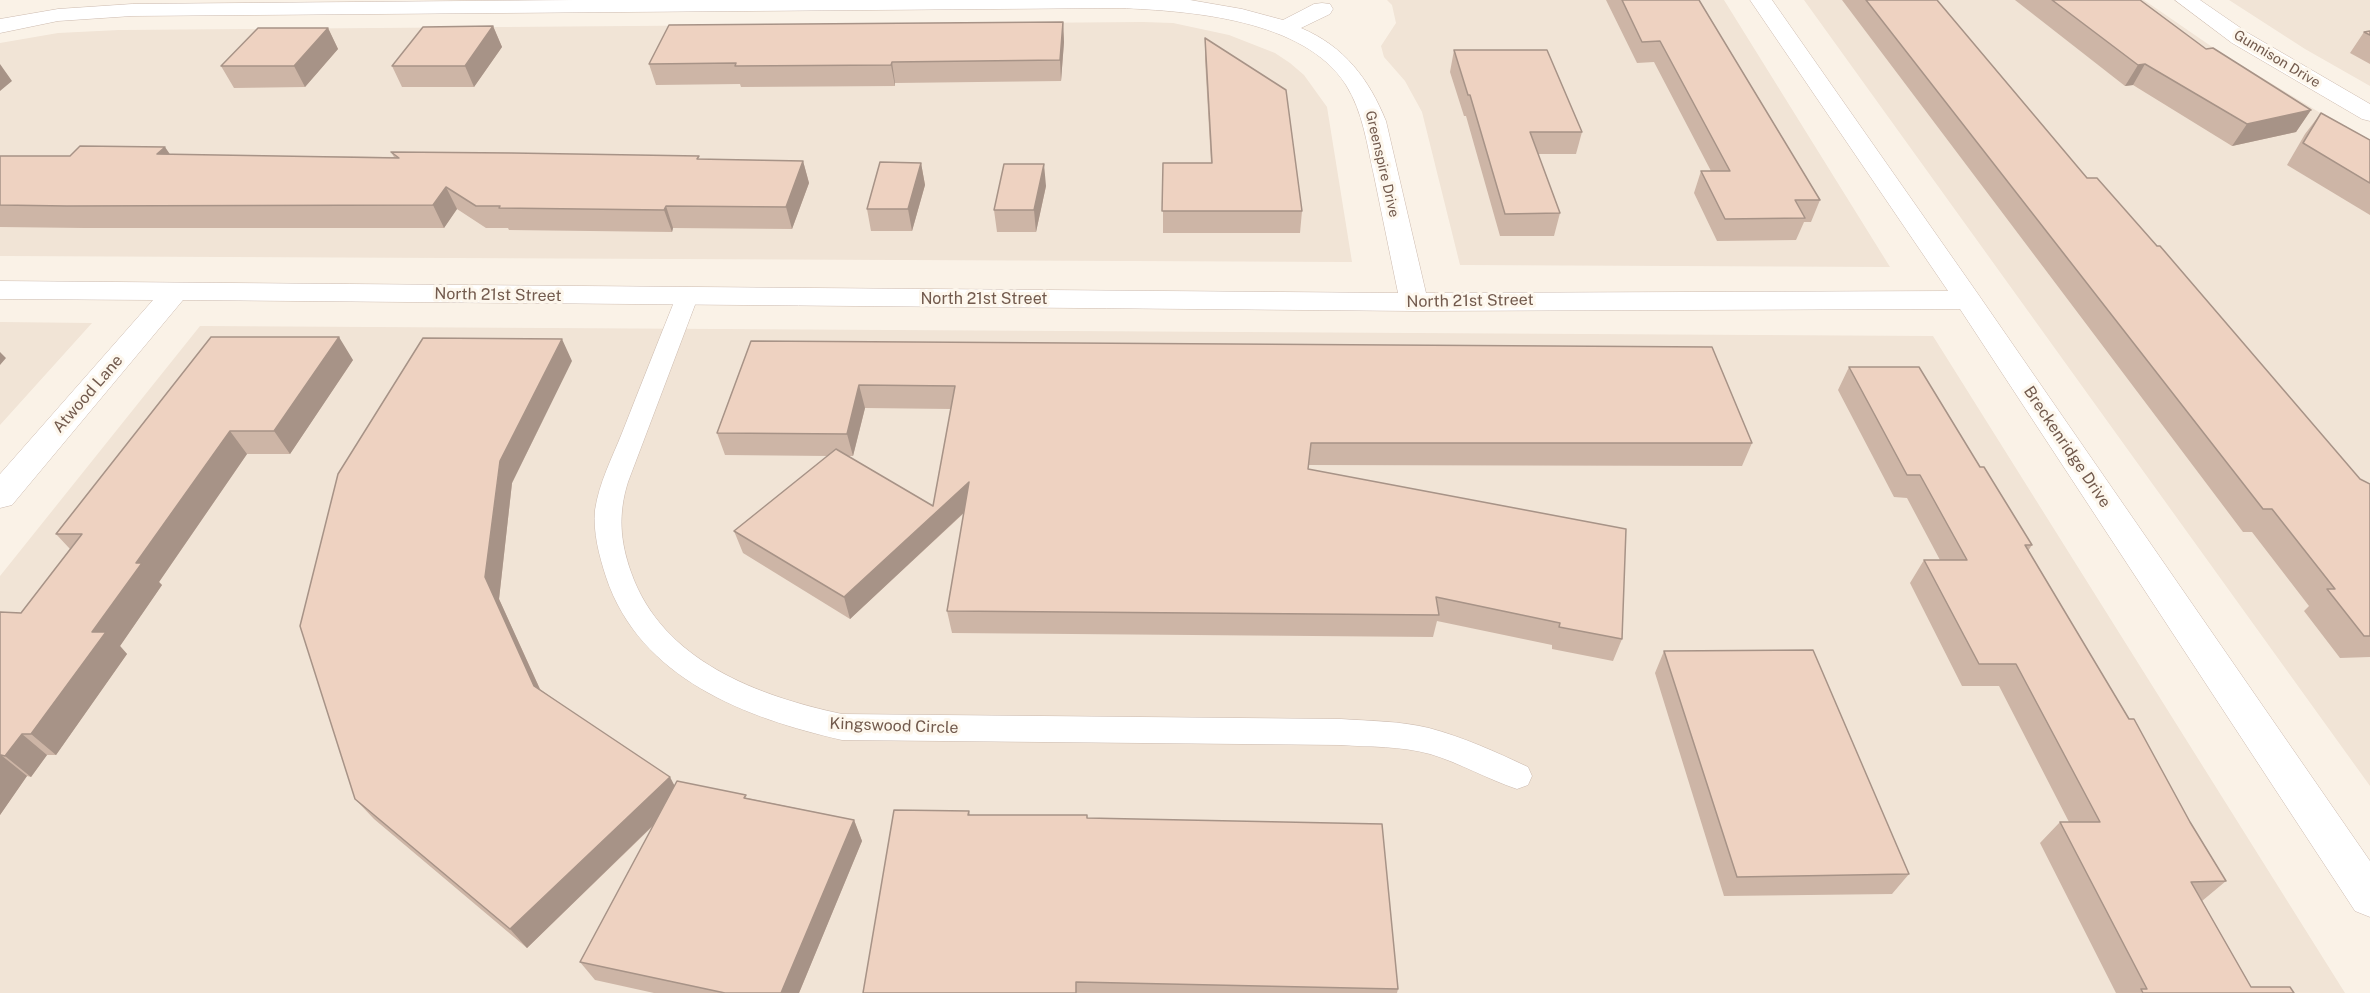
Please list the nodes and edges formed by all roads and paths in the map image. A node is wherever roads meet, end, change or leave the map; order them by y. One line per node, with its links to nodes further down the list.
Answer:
1 (1761, 0): 11 (street, Breckenridge Drive)
2 (2186, 0): 7 (street, Gunnison Drive)
3 (825, 3): 5 (street, Greenspire Drive); 6 (street, Greenspire Drive)
4 (1322, 9): 6 (street)
5 (0, 26)
6 (1283, 29): 12 (street, Greenspire Drive)
7 (2370, 114)
8 (0, 290): 9 (street, North 21st Street)
9 (175, 292): 10 (street, North 21st Street); 13 (street, Atwood Lane)
10 (687, 297): 12 (street, North 21st Street); 14 (lane, Kingswood Circle)
11 (1968, 300): 12 (street, North 21st Street); 15 (street, Breckenridge Drive)
12 (1414, 302)
13 (0, 496)
14 (1517, 776)
15 (2370, 897)

